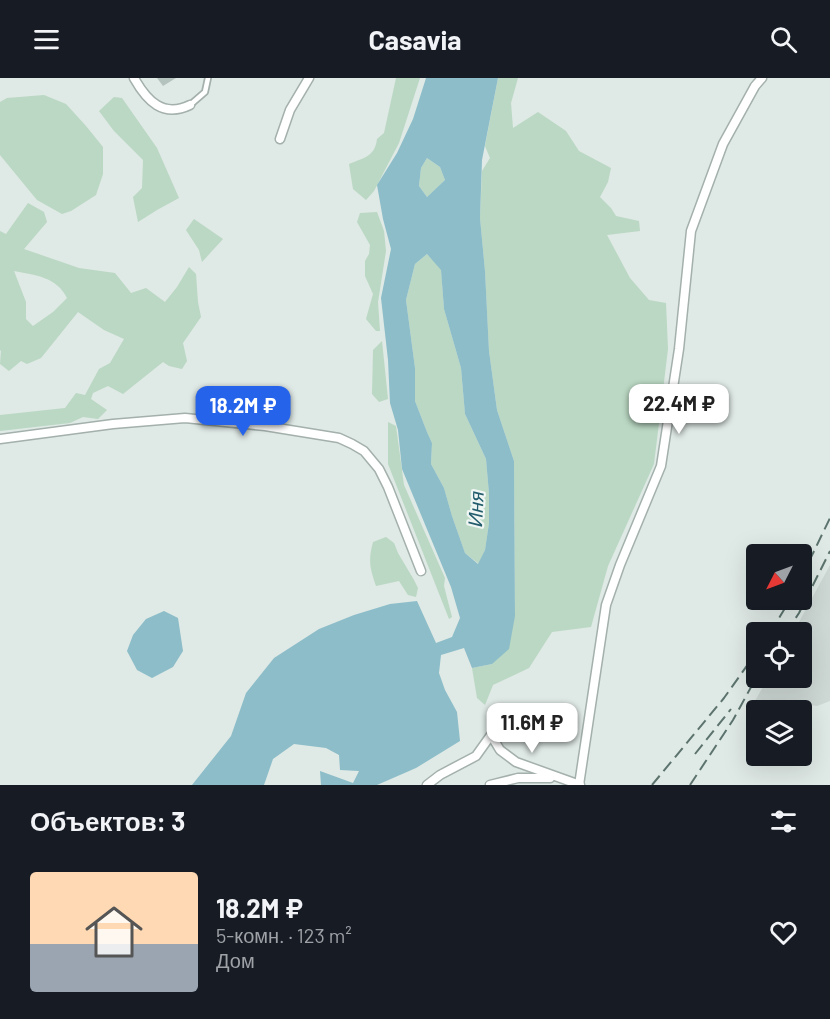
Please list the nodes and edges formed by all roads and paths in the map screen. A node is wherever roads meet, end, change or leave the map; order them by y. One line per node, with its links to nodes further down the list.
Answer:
1 (134, 78): 5 (street)
2 (208, 78): 5 (lane)
3 (309, 78): 6 (street)
4 (762, 78): 12 (street)
5 (190, 105)
6 (280, 139)
7 (0, 439): 8 (street)
8 (421, 571)
9 (566, 779): 10 (street); 11 (street); 12 (street)
10 (427, 785)
11 (490, 785)
12 (579, 785)

